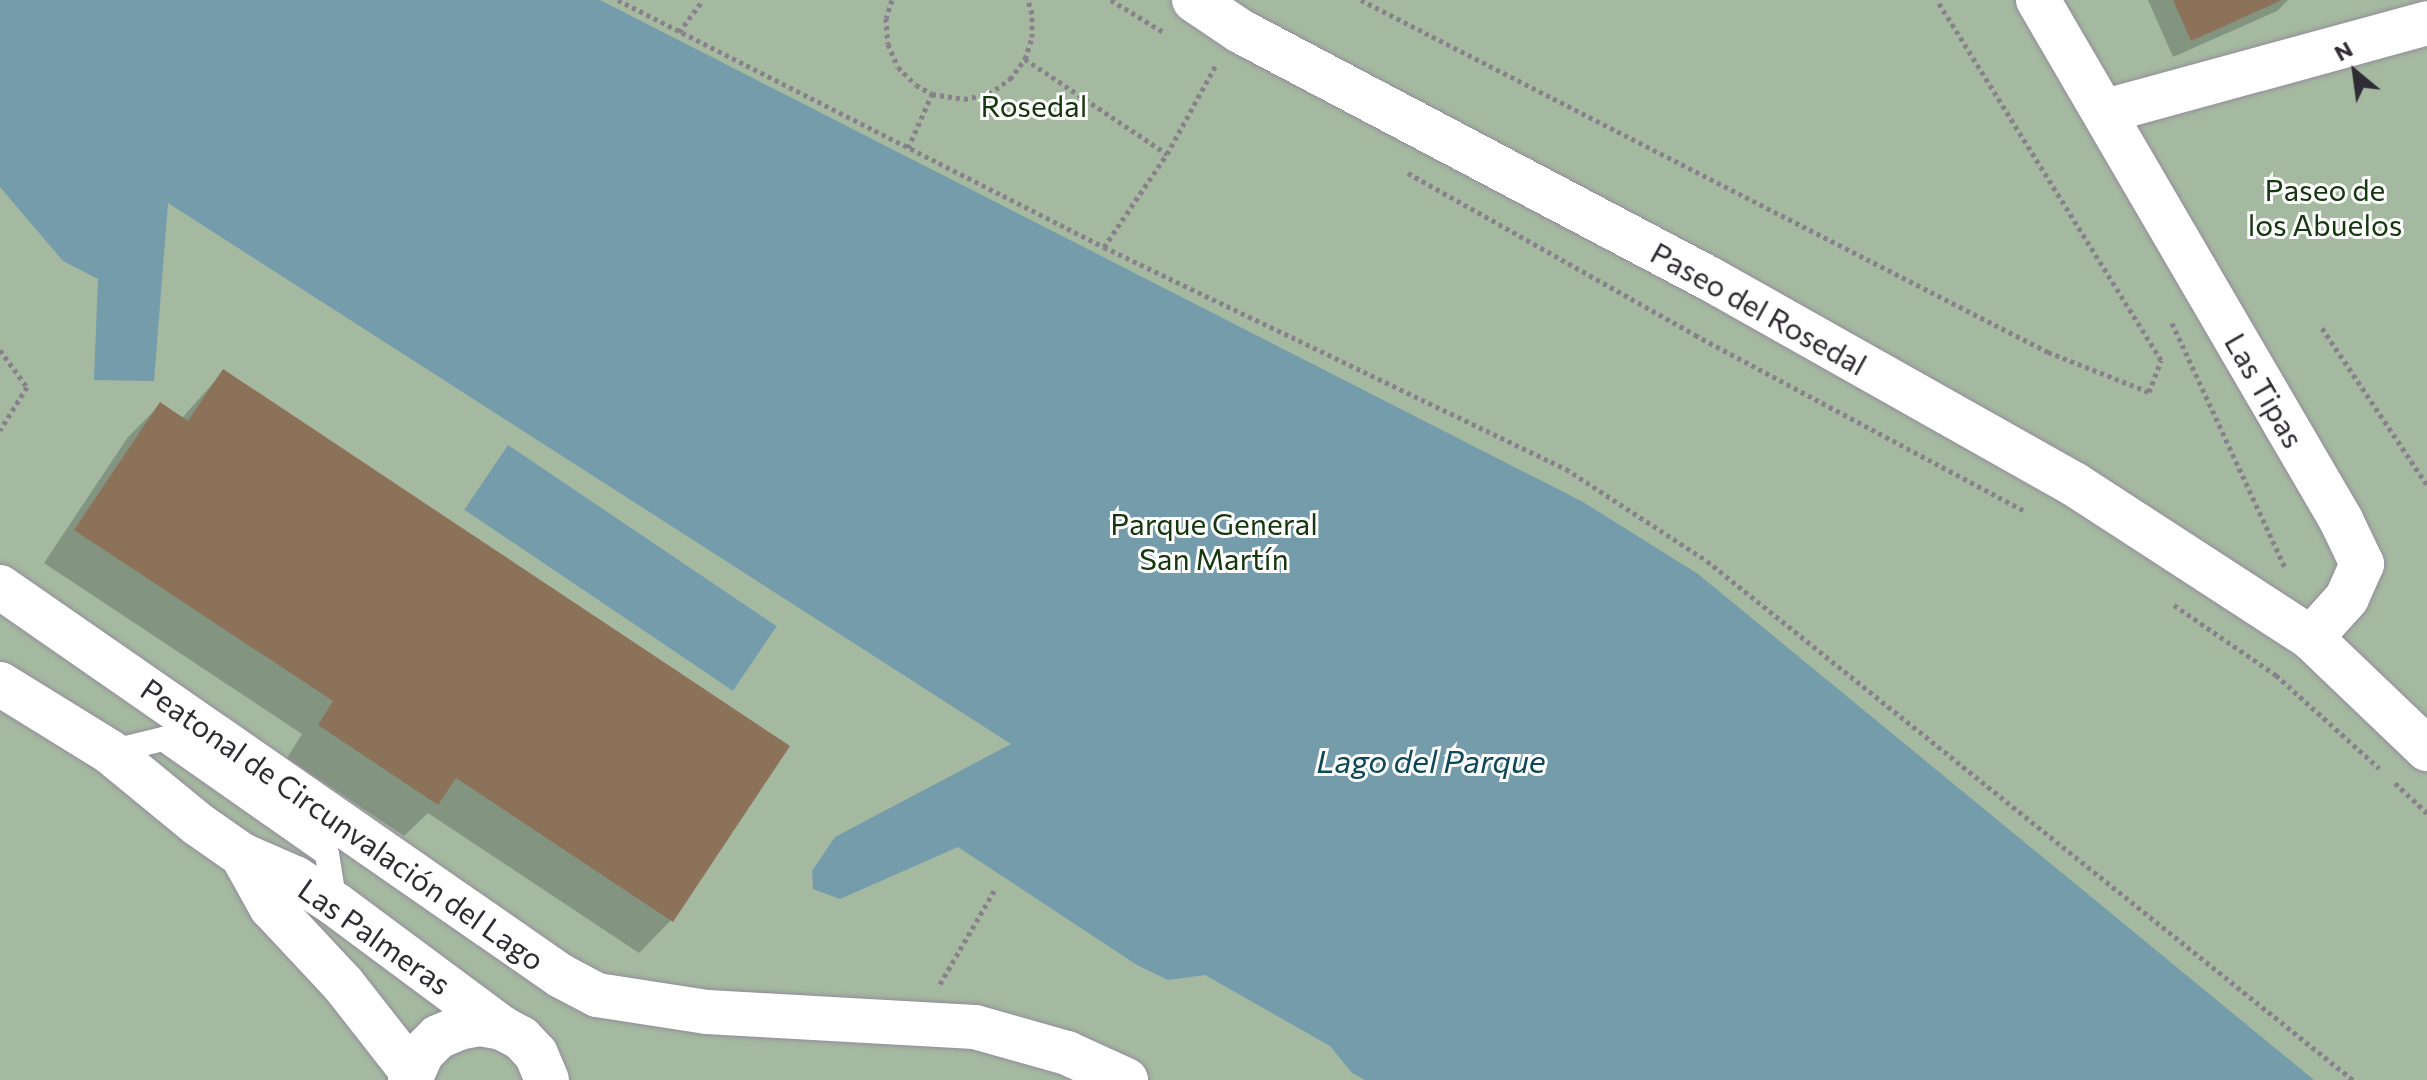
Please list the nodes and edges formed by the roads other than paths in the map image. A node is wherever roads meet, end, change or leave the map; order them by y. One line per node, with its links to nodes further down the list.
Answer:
1 (1194, 0): 6 (street, Paseo del Rosedal)
2 (2038, 0): 4 (street, Las Tipas)
3 (2427, 23): 4 (street)
4 (2106, 111): 6 (street, Las Tipas)
5 (0, 587): 15 (street, Peatonal de Circunvalación del Lago)
6 (2311, 638): 8 (street)
7 (0, 684): 9 (street, Las Palmeras)
8 (2427, 749)
9 (110, 752): 10 (street, Las Palmeras); 11 (lane)
10 (242, 855): 11 (street, Las Palmeras); 13 (street, Las Palmeras)
11 (335, 904): 12 (street, Las Palmeras)
12 (502, 1028): 13 (street); 14 (street, Las Palmeras)
13 (411, 1076)
14 (547, 1080)
15 (1126, 1080)

